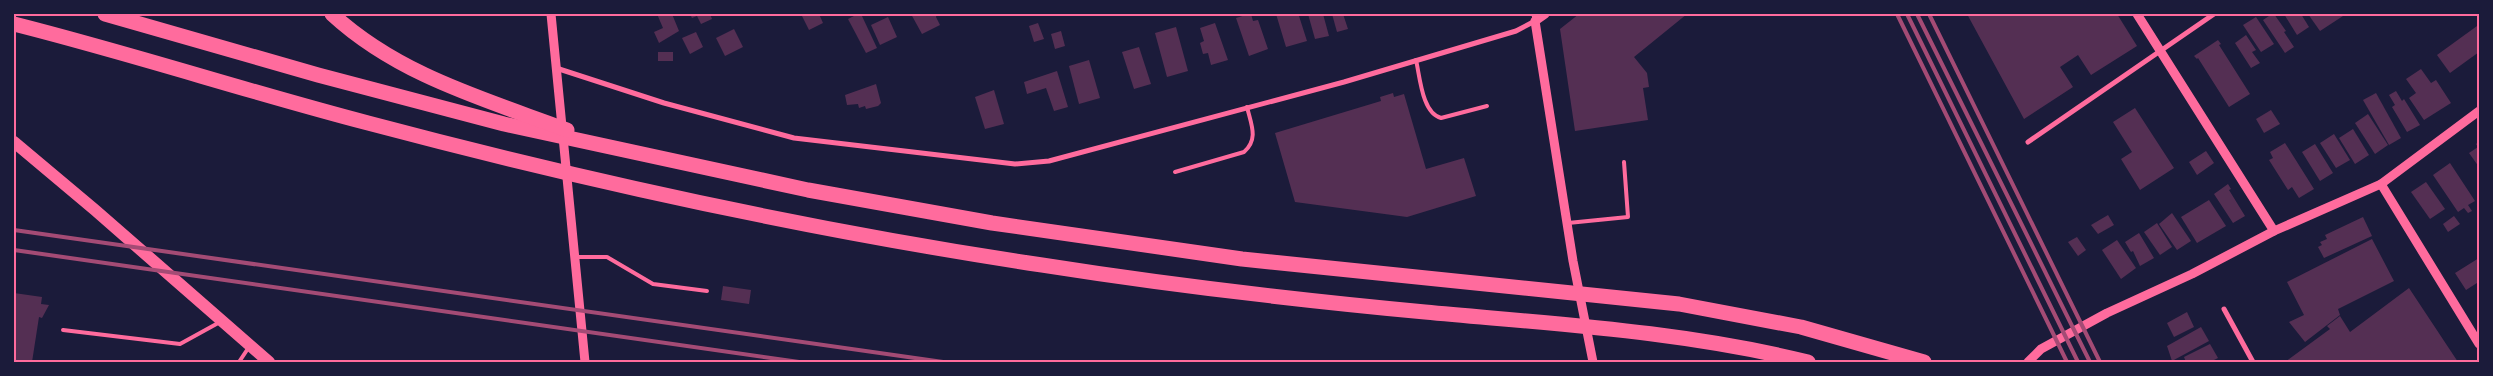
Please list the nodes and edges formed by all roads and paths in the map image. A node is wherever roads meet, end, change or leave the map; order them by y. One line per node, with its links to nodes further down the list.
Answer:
1 (105, 14): 17 (highway)
2 (332, 14): 17 (highway)
3 (551, 14): 11 (street)
4 (1545, 14): 7 (street)
5 (2137, 14): 9 (street)
6 (2214, 14): 9 (street)
7 (1534, 17): 10 (street); 21 (street)
8 (14, 24): 34 (highway)
9 (2160, 49): 16 (street); 22 (street)
10 (1416, 60): 12 (lane); 13 (street)
11 (556, 68): 13 (street); 23 (street)
12 (1487, 106)
13 (1247, 107): 19 (lane)
14 (2479, 111): 20 (street)
15 (14, 142): 26 (main road)
16 (2028, 142)
17 (624, 152): 35 (highway)
18 (1624, 162): 21 (lane)
19 (1175, 172)
20 (2381, 184): 22 (street); 28 (street)
21 (1567, 223): 33 (street)
22 (2274, 231): 36 (street)
23 (575, 256): 24 (lane); 32 (street)
24 (707, 291)
25 (2224, 308): 37 (street)
26 (222, 321): 27 (lane); 29 (main road)
27 (63, 330)
28 (2479, 344)
29 (250, 345): 30 (lane); 31 (main road)
30 (239, 362)
31 (269, 362)
32 (585, 362)
33 (1593, 362)
34 (1808, 362)
35 (1924, 362)
36 (2028, 362)
37 (2253, 362)

